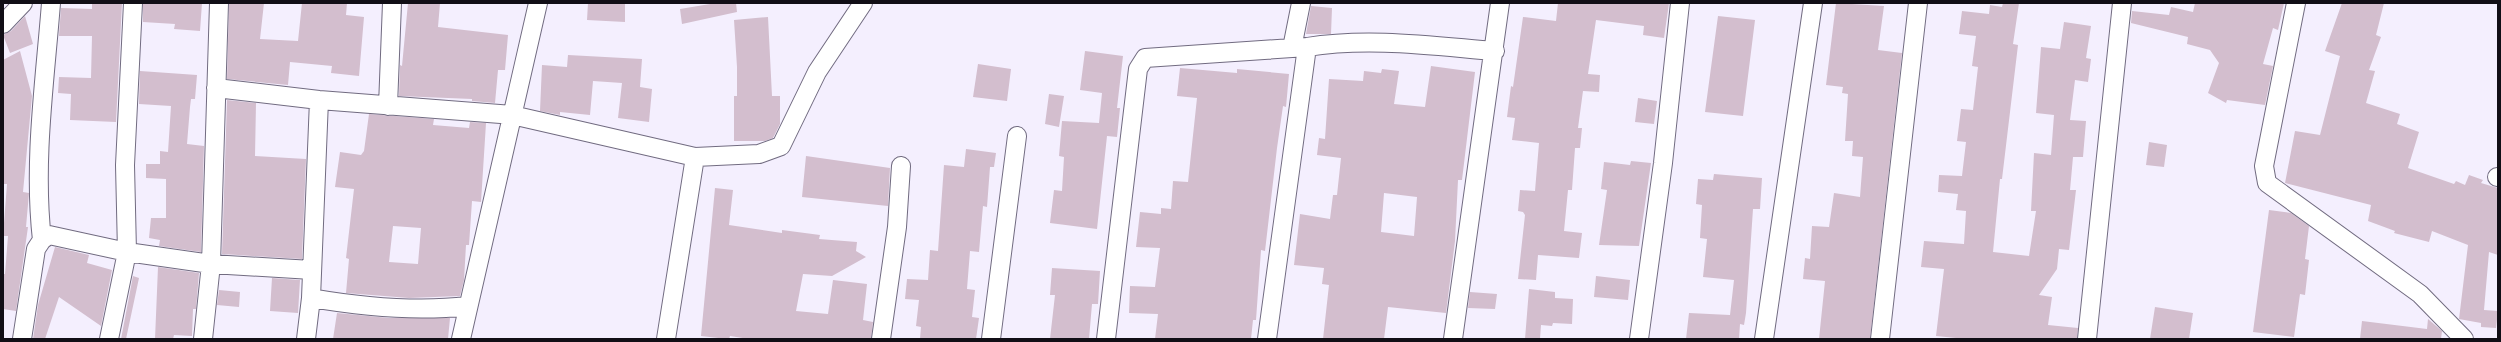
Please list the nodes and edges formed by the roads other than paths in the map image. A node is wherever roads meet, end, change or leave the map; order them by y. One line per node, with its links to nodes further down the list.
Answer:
1 (23, 3): 15 (street)
2 (51, 3): 25 (street)
3 (133, 3): 26 (street)
4 (219, 3): 18 (street)
5 (392, 3): 20 (street)
6 (538, 3): 21 (street)
7 (863, 3): 23 (street)
8 (1302, 3): 16 (street)
9 (1500, 3): 17 (street)
10 (1680, 3): 42 (street)
11 (1813, 3): 43 (street)
12 (1918, 3): 44 (street)
13 (2122, 3): 45 (street)
14 (2296, 3): 46 (street)
15 (3, 24)
16 (1299, 47): 17 (street); 39 (street); 40 (street)
17 (1495, 51): 41 (street)
18 (216, 88): 19 (street); 27 (street)
19 (319, 100): 20 (street); 28 (street)
20 (388, 106): 21 (street)
21 (512, 115): 23 (street); 30 (street)
22 (1017, 136): 38 (street)
23 (695, 157): 36 (street)
24 (901, 166): 37 (street)
25 (42, 240): 26 (street); 31 (street)
26 (127, 252): 27 (street); 32 (street)
27 (211, 264): 28 (street); 33 (street)
28 (312, 270): 29 (street)
29 (311, 298): 30 (street); 34 (street)
30 (468, 306): 35 (street)
31 (22, 339)
32 (109, 339)
33 (203, 339)
34 (306, 339)
35 (461, 339)
36 (666, 339)
37 (881, 339)
38 (991, 339)
39 (1106, 339)
40 (1267, 339)
41 (1453, 339)
42 (1639, 339)
43 (1764, 339)
44 (1880, 339)
45 (2087, 339)
46 (2464, 339)

